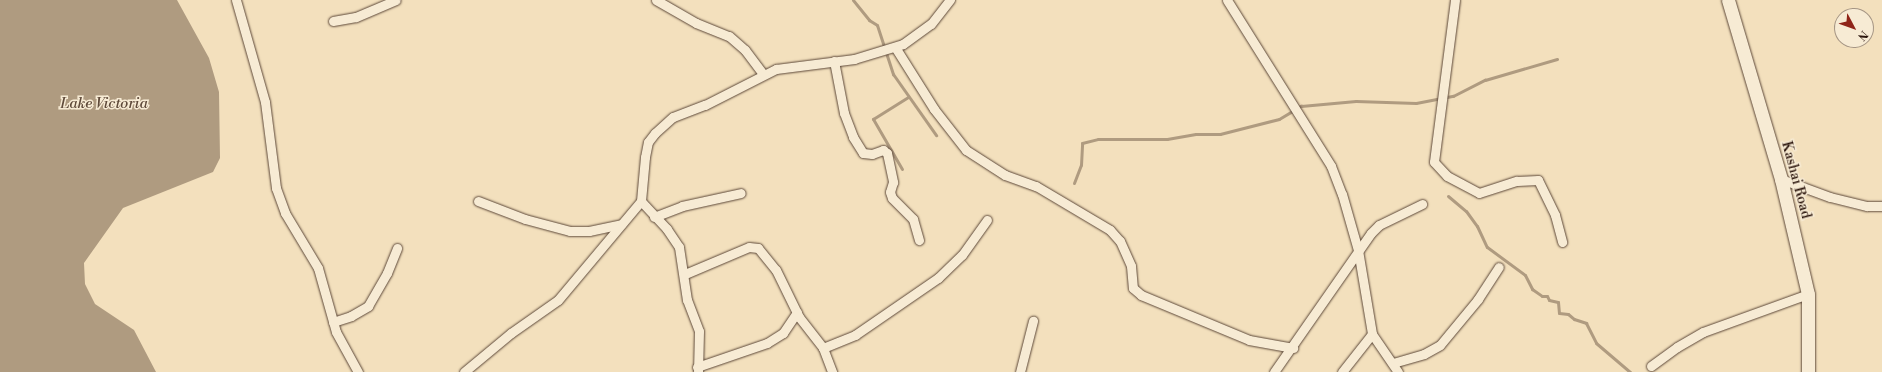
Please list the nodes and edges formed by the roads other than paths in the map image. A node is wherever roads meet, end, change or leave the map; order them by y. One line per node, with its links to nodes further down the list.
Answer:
1 (236, 0): 30 (street)
2 (396, 0): 8 (street)
3 (656, 0): 11 (street)
4 (950, 0): 9 (street)
5 (1227, 0): 24 (street)
6 (1455, 0): 22 (street)
7 (1728, 0): 12 (street, Kashai Road)
8 (333, 21)
9 (895, 47): 10 (street); 33 (street)
10 (834, 61): 11 (street); 21 (street)
11 (763, 74): 15 (street)
12 (1781, 179): 17 (street); 27 (street, Kashai Road)
13 (741, 193): 18 (street)
14 (478, 201): 20 (street)
15 (641, 201): 18 (street); 20 (street)
16 (1422, 204): 24 (street)
17 (1882, 206)
18 (654, 217): 26 (street)
19 (987, 220): 32 (street)
20 (621, 224): 38 (street)
21 (919, 240)
22 (1562, 242)
23 (397, 248): 30 (street)
24 (1358, 250): 31 (street); 33 (street)
25 (1499, 267): 34 (street)
26 (685, 274): 28 (street); 36 (street)
27 (1808, 294): 35 (street); 44 (street, Kashai Road)
28 (797, 312): 32 (street); 36 (street)
29 (1033, 321): 40 (street)
30 (333, 322): 37 (street)
31 (1372, 334): 34 (street); 42 (street)
32 (823, 348): 39 (street)
33 (1293, 348): 41 (street)
34 (1393, 363): 43 (street)
35 (1651, 366)
36 (698, 369)
37 (358, 372)
38 (464, 372)
39 (832, 372)
40 (1020, 372)
41 (1274, 372)
42 (1342, 372)
43 (1398, 372)
44 (1808, 372)

